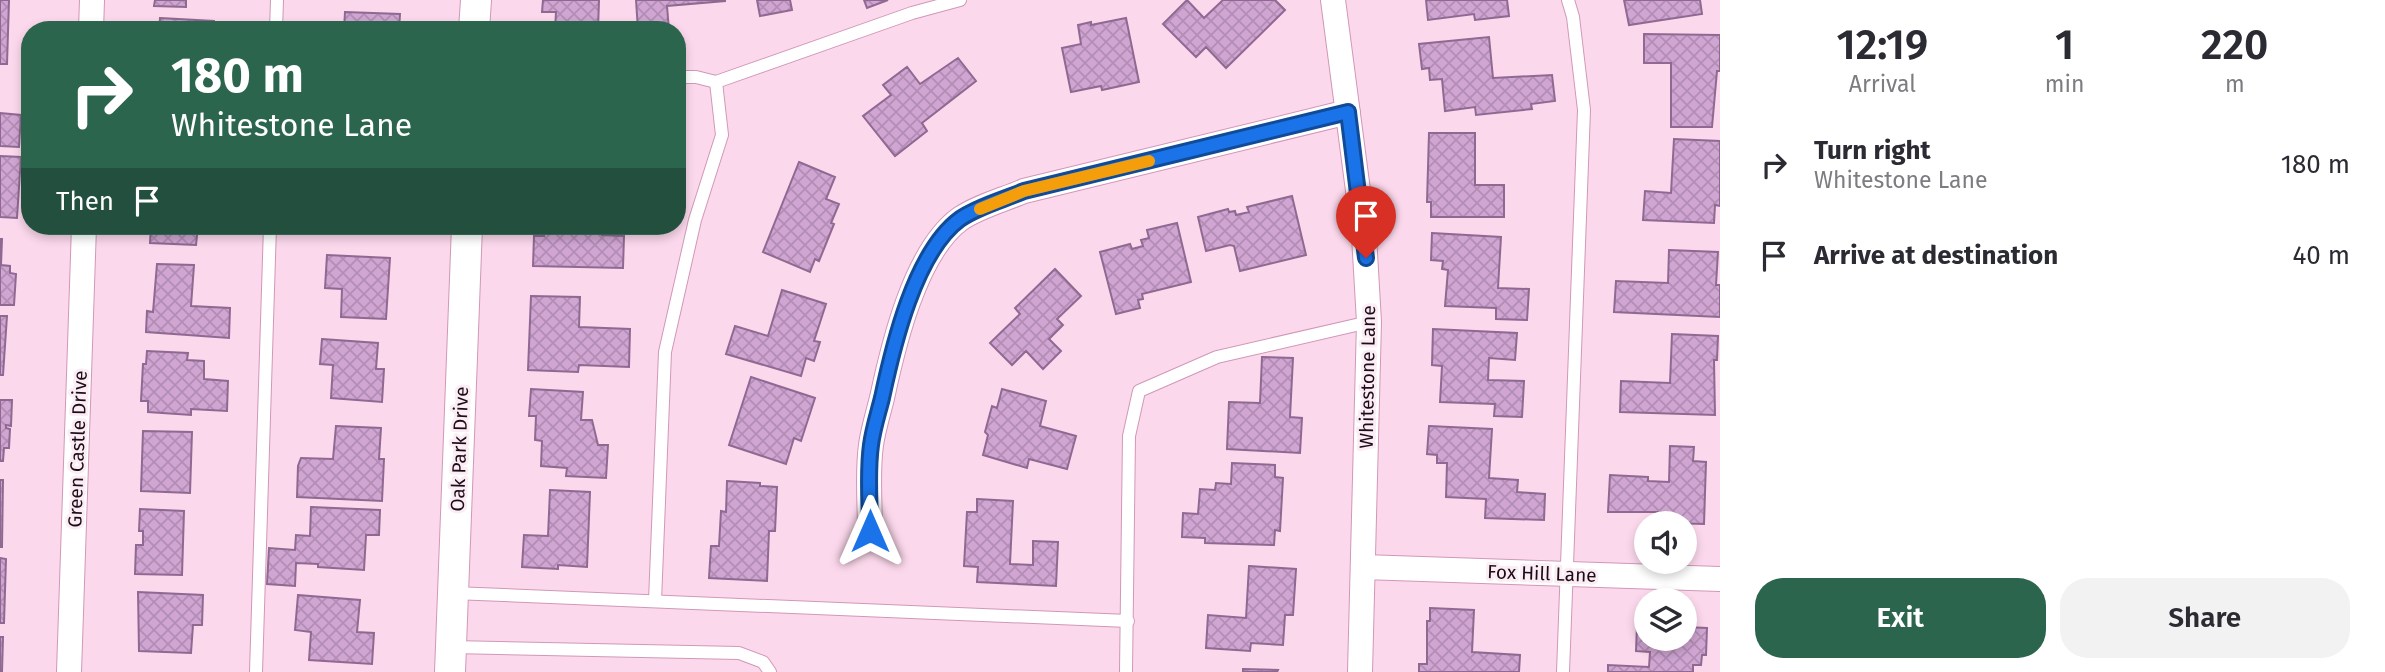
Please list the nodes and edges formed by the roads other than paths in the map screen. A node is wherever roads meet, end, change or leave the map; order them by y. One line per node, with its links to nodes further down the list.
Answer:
1 (92, 0): 7 (street)
2 (277, 0): 8 (lane)
3 (475, 0): 9 (street)
4 (960, 0): 11 (lane)
5 (1333, 0): 12 (street, Whitestone Lane)
6 (1569, 0): 19 (lane)
7 (91, 21)
8 (276, 21)
9 (474, 21)
10 (686, 77): 11 (lane)
11 (716, 82): 22 (lane)
12 (1348, 112): 16 (street, Whitestone Lane); 17 (street)
13 (84, 235): 25 (street, Green Castle Drive)
14 (270, 235): 26 (lane)
15 (467, 235): 21 (street, Oak Park Drive)
16 (1369, 322): 18 (street, Whitestone Lane); 23 (lane)
17 (870, 531)
18 (1363, 567): 19 (street, Fox Hill Lane); 29 (street, Whitestone Lane)
19 (1567, 575): 20 (street, Fox Hill Lane); 30 (lane)
20 (1720, 579)
21 (453, 593): 22 (lane); 24 (street, Oak Park Drive)
22 (655, 601): 23 (lane)
23 (1128, 621): 28 (lane)
24 (451, 659): 27 (lane)
25 (69, 672)
26 (256, 672)
27 (771, 672)
28 (1126, 672)
29 (1360, 672)
30 (1563, 672)

